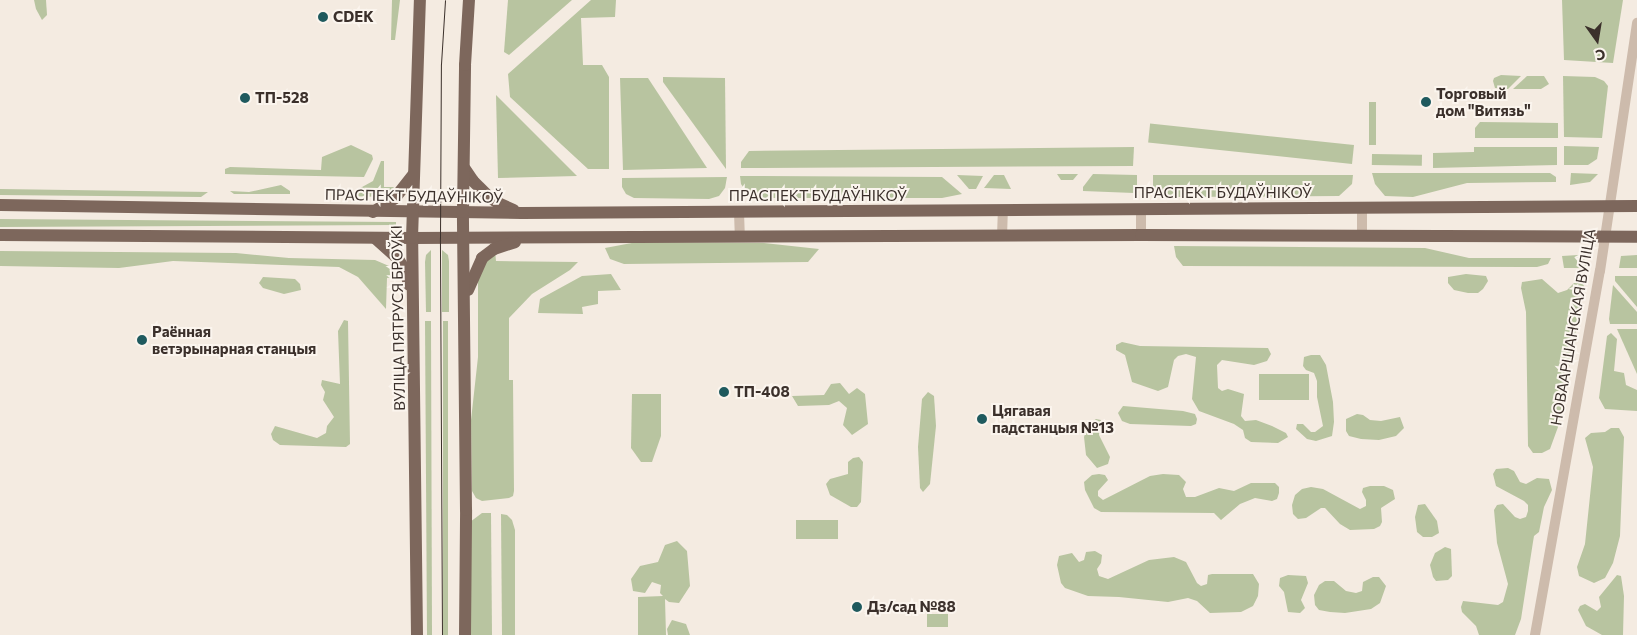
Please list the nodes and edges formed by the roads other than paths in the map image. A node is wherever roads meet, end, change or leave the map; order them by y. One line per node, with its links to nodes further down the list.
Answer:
1 (420, 0): 5 (main road, ВУЛІЦА ПЯТРУСЯ БРОЎКІ)
2 (469, 0): 4 (main road)
3 (1637, 23): 7 (street, НОВААРШАНСКАЯ ВУЛІЦА)
4 (465, 169): 14 (main road); 16 (main road)
5 (414, 174): 12 (main road); 13 (main road, ВУЛІЦА ПЯТРУСЯ БРОЎКІ)
6 (0, 205): 12 (main road, ПРАСПЕКТ БУДАЎНІКОЎ)
7 (1608, 206): 8 (main road, ПРАСПЕКТ БУДАЎНІКОЎ); 9 (main road, ПРАСПЕКТ БУДАЎНІКОЎ); 22 (street, НОВААРШАНСКАЯ ВУЛІЦА)
8 (1637, 206)
9 (1362, 209): 10 (main road, ПРАСПЕКТ БУДАЎНІКОЎ); 20 (street)
10 (1141, 210): 11 (main road, ПРАСПЕКТ БУДАЎНІКОЎ); 18 (street)
11 (1003, 211): 15 (main road, ПРАСПЕКТ БУДАЎНІКОЎ); 19 (street)
12 (373, 212): 13 (main road, ПРАСПЕКТ БУДАЎНІКОЎ)
13 (413, 212): 14 (main road, ПРАСПЕКТ БУДАЎНІКОЎ); 25 (main road, ВУЛІЦА ПЯТРУСЯ БРОЎКІ)
14 (463, 212): 16 (main road, ПРАСПЕКТ БУДАЎНІКОЎ); 26 (main road)
15 (739, 212): 16 (main road, ПРАСПЕКТ БУДАЎНІКОЎ); 21 (street)
16 (522, 213)
17 (0, 234): 24 (main road)
18 (1141, 235): 19 (main road); 20 (main road)
19 (1002, 236): 21 (main road)
20 (1362, 236): 22 (main road)
21 (740, 237): 27 (main road)
22 (1604, 237): 23 (main road); 32 (street, НОВААРШАНСКАЯ ВУЛІЦА)
23 (1637, 237)
24 (375, 238): 25 (main road); 29 (main road)
25 (412, 238): 26 (main road); 29 (main road, ВУЛІЦА ПЯТРУСЯ БРОЎКІ)
26 (464, 238): 27 (main road); 28 (main road)
27 (527, 238): 28 (main road)
28 (464, 302): 31 (main road)
29 (413, 304): 30 (main road, ВУЛІЦА ПЯТРУСЯ БРОЎКІ)
30 (419, 632)
31 (463, 632)
32 (1535, 635)

